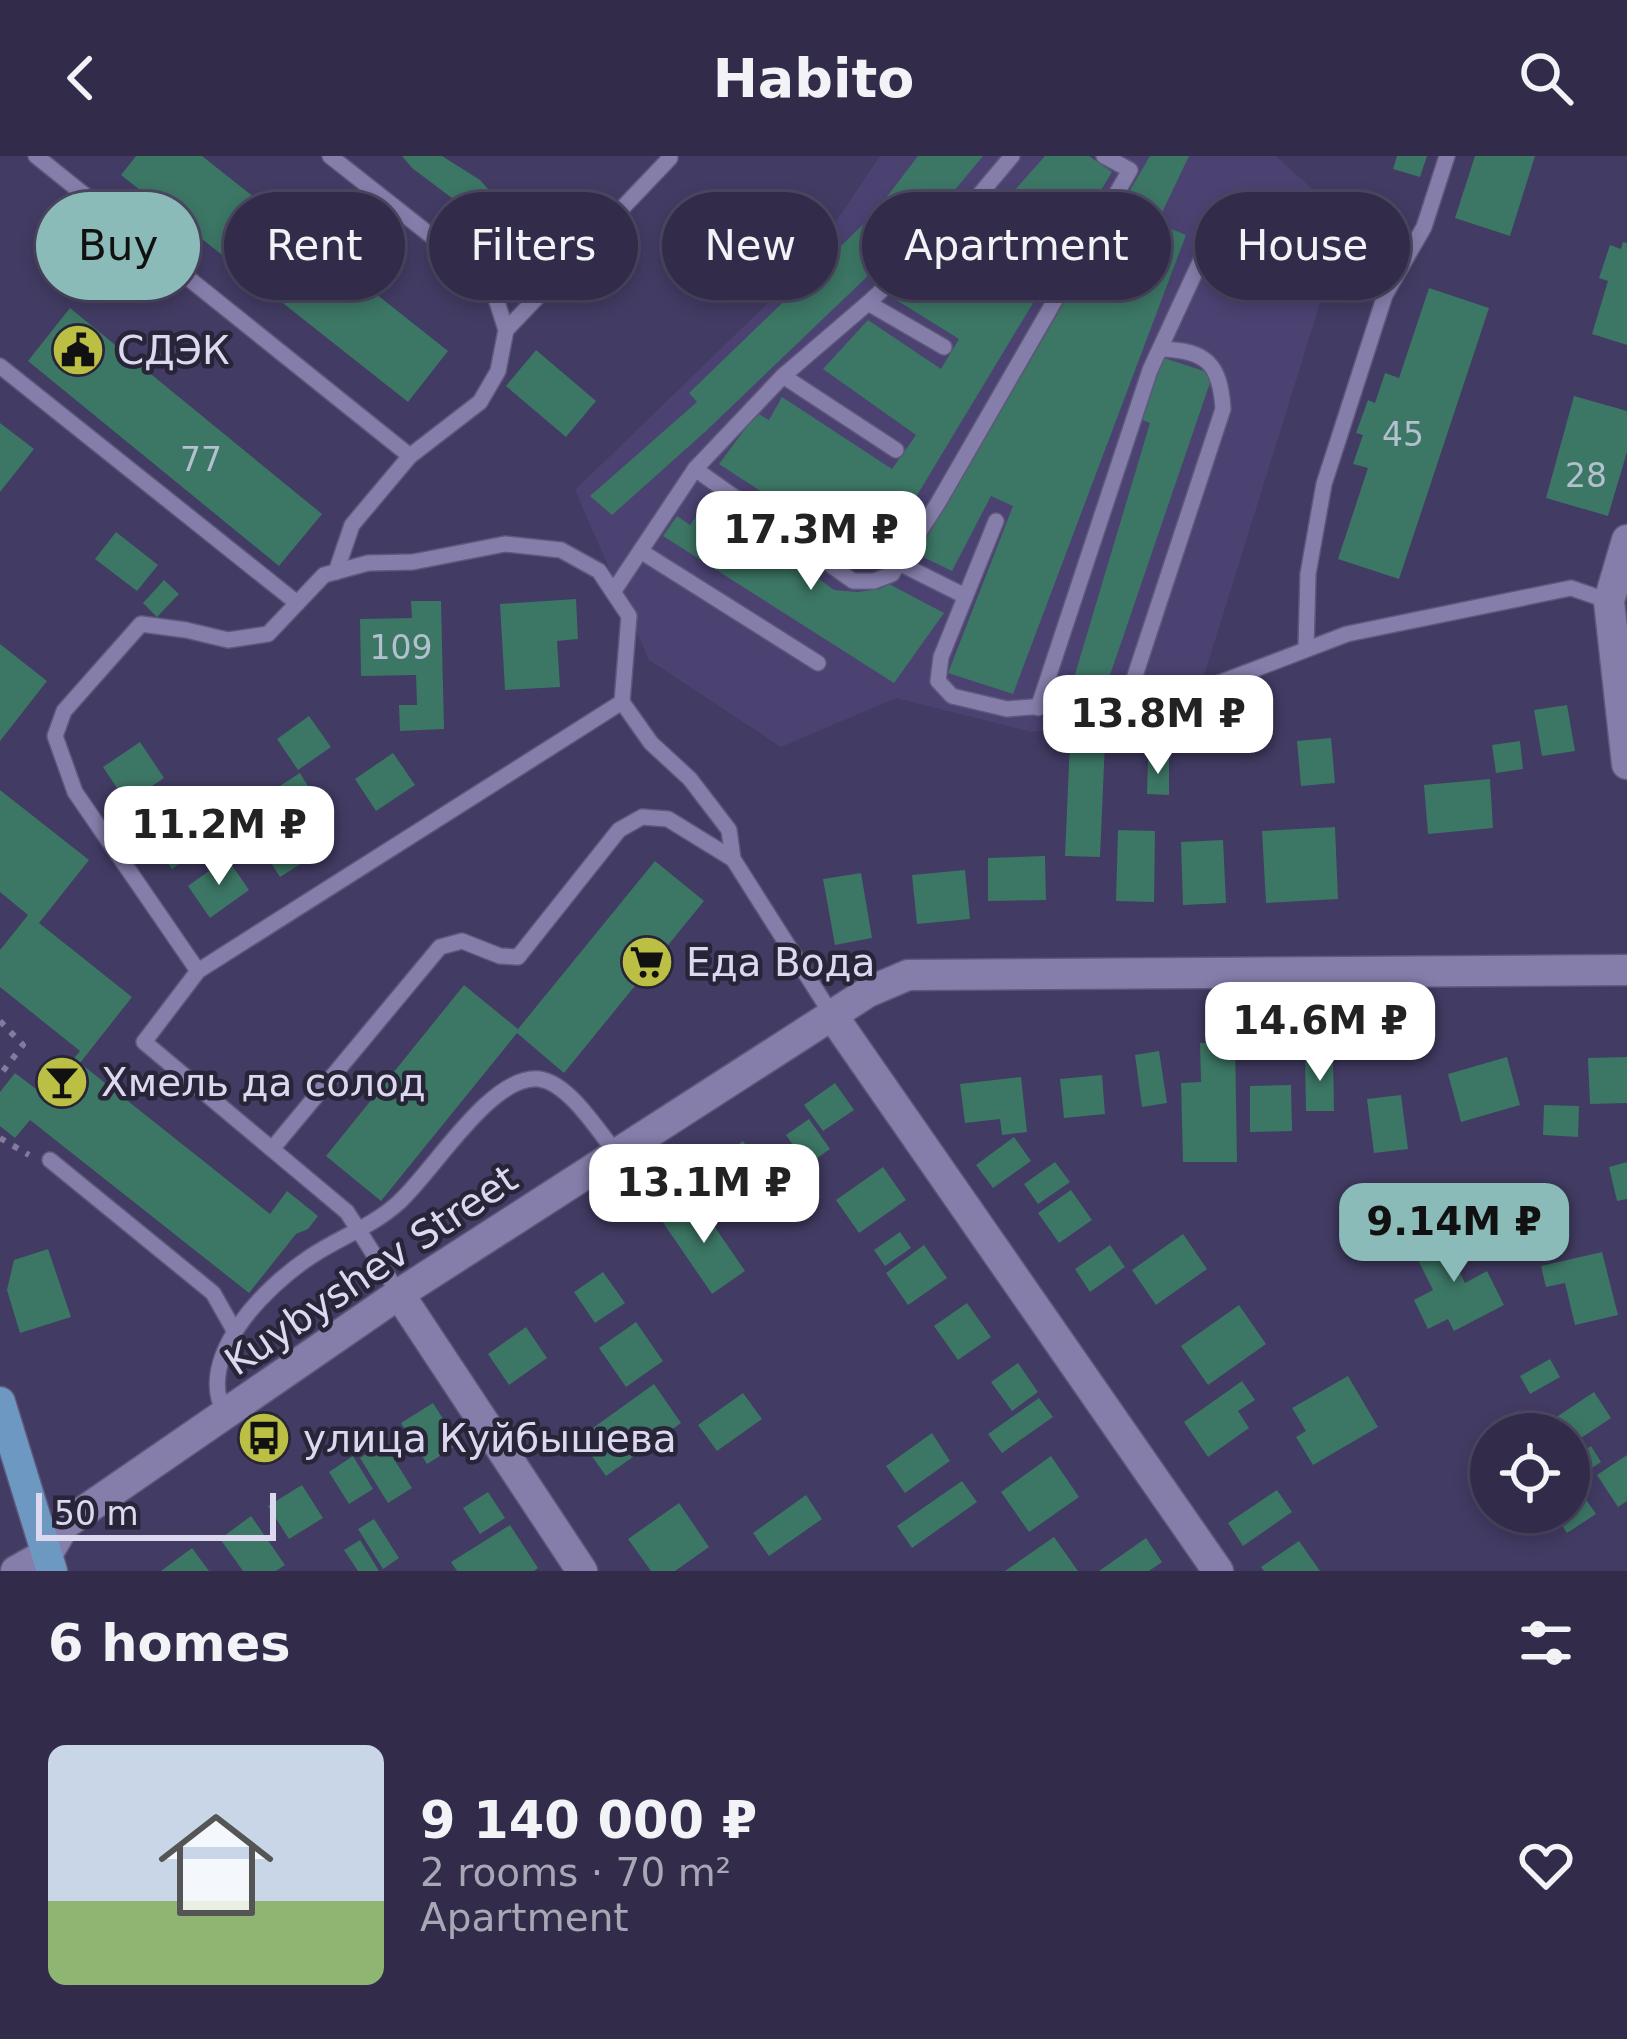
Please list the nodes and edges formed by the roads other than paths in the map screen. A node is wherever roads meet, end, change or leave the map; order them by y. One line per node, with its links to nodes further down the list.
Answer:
1 (36, 156): 15 (lane)
2 (330, 156): 9 (lane)
3 (671, 156): 9 (lane)
4 (1012, 156): 8 (lane)
5 (1104, 156): 20 (lane)
6 (1448, 156): 26 (lane)
7 (1195, 274): 11 (lane)
8 (868, 303): 10 (lane); 13 (lane)
9 (506, 330): 15 (lane)
10 (944, 347)
11 (1160, 349): 28 (lane); 30 (lane)
12 (0, 366): 25 (lane)
13 (783, 376): 14 (lane); 16 (lane)
14 (896, 450)
15 (410, 456): 21 (lane)
16 (695, 470): 19 (lane); 20 (lane)
17 (996, 520): 23 (lane)
18 (1627, 540): 24 (main road)
19 (642, 552): 22 (lane); 27 (lane)
20 (899, 563): 23 (lane)
21 (336, 572): 22 (lane); 25 (lane)
22 (613, 592): 29 (lane)
23 (965, 596): 30 (lane)
24 (1618, 600): 26 (lane); 31 (main road)
25 (297, 603): 34 (lane)
26 (1306, 648): 28 (lane)
27 (818, 663)
28 (1126, 700): 30 (lane)
29 (622, 702): 32 (lane); 34 (lane)
30 (1038, 708)
31 (1627, 764)
32 (733, 859): 35 (lane); 36 (lane)
33 (1627, 970): 35 (main road, Kuybyshev Street)
34 (198, 971): 36 (lane)
35 (832, 1015): 37 (main road, Kuybyshev Street); 47 (main road)
36 (272, 1150): 39 (lane)
37 (617, 1154): 39 (lane); 40 (main road, Kuybyshev Street)
38 (50, 1160): 41 (lane)
39 (358, 1231): 40 (lane); 41 (lane)
40 (399, 1294): 43 (main road, Kuybyshev Street); 46 (main road)
41 (234, 1330): 43 (lane)
42 (0, 1402): 44 (main road)
43 (225, 1414): 44 (main road, Kuybyshev Street)
44 (50, 1562): 45 (main road, Kuybyshev Street)
45 (16, 1571)
46 (583, 1571)
47 (1218, 1571)

